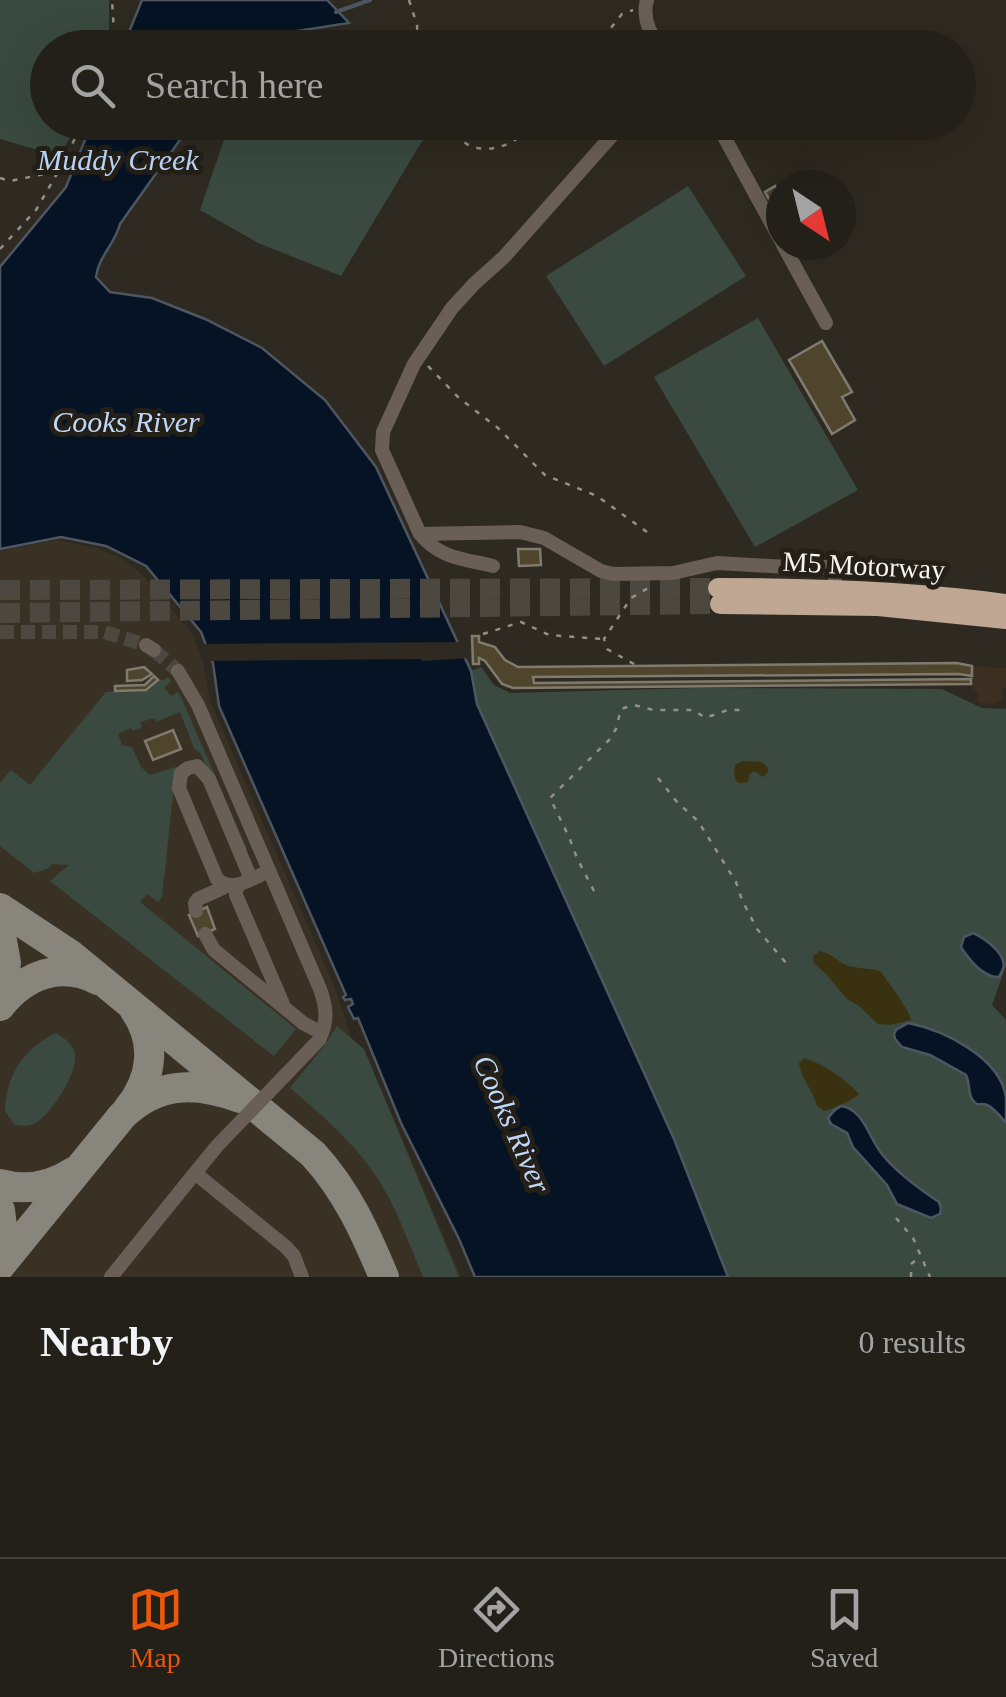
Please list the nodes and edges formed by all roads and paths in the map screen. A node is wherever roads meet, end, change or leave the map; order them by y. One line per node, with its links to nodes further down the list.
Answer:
1 (112, 0): 4 (path)
2 (410, 2): 5 (path)
3 (646, 3): 6 (path); 7 (lane)
4 (114, 30)
5 (418, 30)
6 (610, 30)
7 (649, 30)
8 (74, 140): 13 (path)
9 (462, 140): 10 (path)
10 (515, 140)
11 (608, 140): 19 (lane)
12 (726, 140): 15 (lane)
13 (59, 170): 14 (path); 16 (path)
14 (0, 178)
15 (766, 214)
16 (0, 250)
17 (791, 260): 18 (lane)
18 (826, 323)
19 (420, 358): 20 (path); 21 (lane)
20 (647, 532)
21 (420, 534): 22 (lane); 23 (lane)
22 (493, 566)
23 (657, 574): 24 (lane); 29 (path)
24 (826, 593): 25 (highway, M5 Motorway); 26 (highway, M5 Motorway); 27 (highway, M5 Motorway)
25 (719, 596)
26 (1006, 604)
27 (1006, 619)
28 (482, 634): 29 (path)
29 (604, 639): 30 (path)
30 (634, 664)
31 (178, 671): 34 (lane)
32 (746, 710): 36 (path)
33 (658, 778): 39 (path)
34 (268, 871): 35 (lane); 41 (lane)
35 (235, 883): 35 (lane); 37 (lane); 40 (lane)
36 (594, 891)
37 (196, 911)
38 (206, 934): 40 (lane)
39 (787, 964)
40 (286, 1009): 41 (lane)
41 (322, 1033): 42 (lane)
42 (196, 1173): 45 (lane); 46 (lane)
43 (896, 1218): 44 (path)
44 (921, 1257): 47 (path); 48 (path)
45 (110, 1277)
46 (302, 1277)
47 (911, 1277)
48 (930, 1277)

